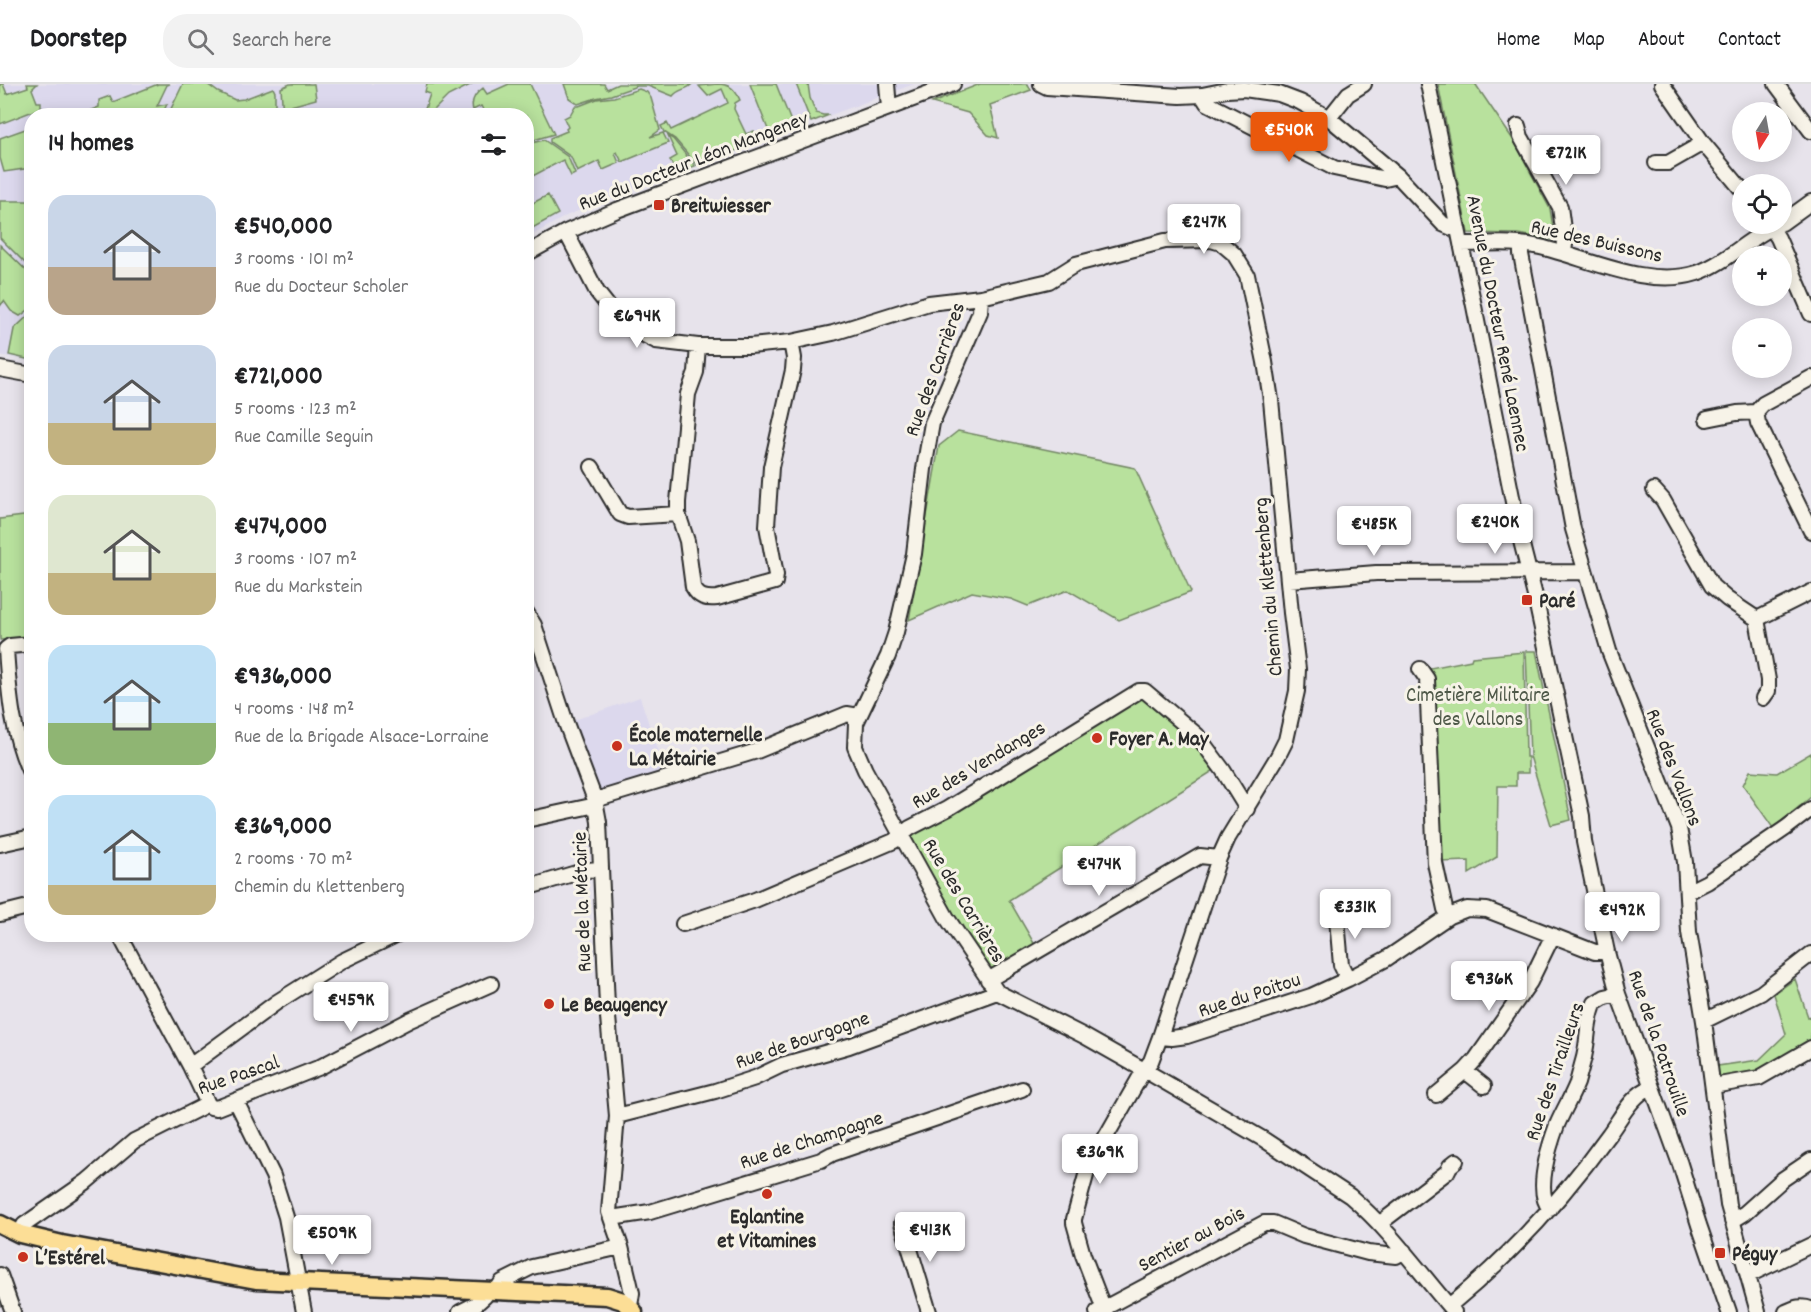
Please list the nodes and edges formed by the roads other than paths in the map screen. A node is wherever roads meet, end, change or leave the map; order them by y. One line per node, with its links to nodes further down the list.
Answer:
1 (887, 84): 11 (street)
2 (1041, 84): 10 (street)
3 (1364, 84): 12 (street)
4 (1428, 84): 21 (street, Avenue du Docteur René Laennec)
5 (1662, 84): 15 (street)
6 (1776, 84): 14 (street)
7 (949, 85): 11 (street, Rue du Docteur Léon Mangeney)
8 (1227, 87): 9 (street); 10 (street)
9 (1263, 87): 12 (street)
10 (1202, 95): 17 (street)
11 (889, 108): 22 (street, Rue du Docteur Léon Mangeney)
12 (1329, 118): 17 (street)
13 (1518, 126): 28 (street)
14 (1811, 130)
15 (1703, 143): 16 (street); 18 (street)
16 (1656, 163)
17 (1398, 176): 21 (street)
18 (1732, 178)
19 (1811, 202): 20 (street, Rue des Buissons)
20 (1792, 214)
21 (1458, 228): 25 (street, Avenue du Docteur René Laennec)
22 (566, 232): 27 (street, Rue du Docteur Léon Mangeney); 32 (street, Chemin du Klettenberg)
23 (1761, 234): 28 (street, Rue des Buissons)
24 (1780, 234): 30 (street)
25 (1461, 244): 26 (street, Rue des Buissons); 42 (street, Avenue du Docteur René Laennec)
26 (1521, 244): 28 (street, Rue des Buissons); 43 (street, Rue des Vallons)
27 (534, 250)
28 (1564, 253)
29 (981, 297): 31 (street, Chemin du Klettenberg); 44 (street, Chemin du Klettenberg); 51 (street, Rue des Carrières)
30 (1811, 314)
31 (791, 342): 32 (street, Chemin du Klettenberg); 40 (street)
32 (698, 346): 40 (street)
33 (0, 369): 34 (street)
34 (24, 374)
35 (1811, 378): 36 (street)
36 (1756, 412): 37 (street); 41 (street)
37 (1707, 419)
38 (592, 467): 40 (street)
39 (1654, 490): 46 (street)
40 (678, 514)
41 (1811, 531)
42 (1528, 571): 43 (street); 44 (street); 72 (street, Rue de la Patrouille)
43 (1585, 572): 63 (street, Rue des Vallons)
44 (1288, 580): 54 (street, Chemin du Klettenberg)
45 (1811, 592): 46 (street)
46 (1757, 618): 50 (street)
47 (534, 625): 53 (street, Rue de la Métairie)
48 (24, 645): 52 (street)
49 (1420, 669): 67 (street)
50 (1763, 698)
51 (859, 716): 53 (street); 57 (street, Rue des Carrières)
52 (24, 758)
53 (595, 802): 56 (street); 61 (street, Rue de la Métairie)
54 (1246, 809): 57 (street, Rue des Vendanges); 60 (street, Chemin du Klettenberg)
55 (1811, 809): 63 (street)
56 (534, 818)
57 (901, 834): 68 (street, Rue des Vendanges); 74 (street, Rue des Carrières)
58 (24, 839): 59 (street)
59 (0, 844)
60 (1220, 858): 74 (street); 80 (street, Chemin du Klettenberg)
61 (600, 868): 62 (street); 92 (street, Rue de la Métairie)
62 (534, 886)
63 (1687, 892): 79 (street, Rue des Vallons)
64 (24, 908): 66 (street)
65 (1336, 908): 75 (street)
66 (0, 914)
67 (1449, 916): 69 (street, Rue du Poitou); 75 (street, Rue du Poitou)
68 (683, 924)
69 (1552, 937): 72 (street, Rue du Poitou); 84 (street)
70 (123, 942): 82 (street)
71 (381, 942): 82 (street)
72 (1607, 952): 78 (street, Rue de la Patrouille)
73 (1811, 954): 79 (street)
74 (988, 980): 77 (street, Rue des Carrières)
75 (1348, 980): 80 (street, Rue du Poitou)
76 (491, 984): 90 (street, Rue Pascal)
77 (997, 992): 83 (street, Rue des Carrières); 92 (street, Rue de Bourgogne)
78 (1618, 994): 87 (street, Rue de la Patrouille); 95 (street, Rue des Tirailleurs)
79 (1704, 1021): 86 (street, Rue des Vallons)
80 (1161, 1036): 83 (street, Chemin du Klettenberg)
81 (1811, 1048): 86 (street)
82 (190, 1066): 91 (street)
83 (1144, 1070): 100 (street, Rue des Carrières); 112 (street, Chemin du Klettenberg)
84 (1466, 1071): 85 (street); 89 (street)
85 (1484, 1086)
86 (1713, 1086): 97 (street, Rue des Vallons)
87 (1652, 1087): 95 (street); 117 (street, Rue de la Patrouille)
88 (1023, 1089): 96 (street, Rue de Champagne)
89 (1436, 1095)
90 (236, 1101): 91 (street, Rue Pascal); 107 (street)
91 (208, 1104): 101 (street, Rue Pascal)
92 (617, 1116): 96 (street, Rue de la Métairie)
93 (1811, 1160): 97 (street)
94 (1456, 1161): 100 (street)
95 (1550, 1209): 110 (street)
96 (611, 1218): 103 (street, Rue de la Métairie)
97 (1732, 1221): 106 (street, Rue des Vallons)
98 (902, 1223): 116 (street)
99 (0, 1224): 101 (main road)
100 (1379, 1224): 104 (street, Rue des Carrières)
101 (20, 1234): 107 (main road)
102 (1811, 1245): 106 (street)
103 (621, 1247): 108 (street); 109 (street, Rue de la Métairie)
104 (1404, 1251): 110 (street, Rue des Carrières); 112 (street, Sentier au Bois)
105 (0, 1275): 113 (street)
106 (1749, 1275): 118 (street, Rue des Vallons)
107 (298, 1282): 108 (main road); 114 (street)
108 (490, 1290): 109 (main road); 115 (street)
109 (632, 1309)
110 (1452, 1309)
111 (1811, 1309): 119 (street)
112 (1102, 1311)
113 (13, 1312)
114 (304, 1312)
115 (460, 1312)
116 (929, 1312)
117 (1730, 1312)
118 (1758, 1312)
119 (1786, 1312)

